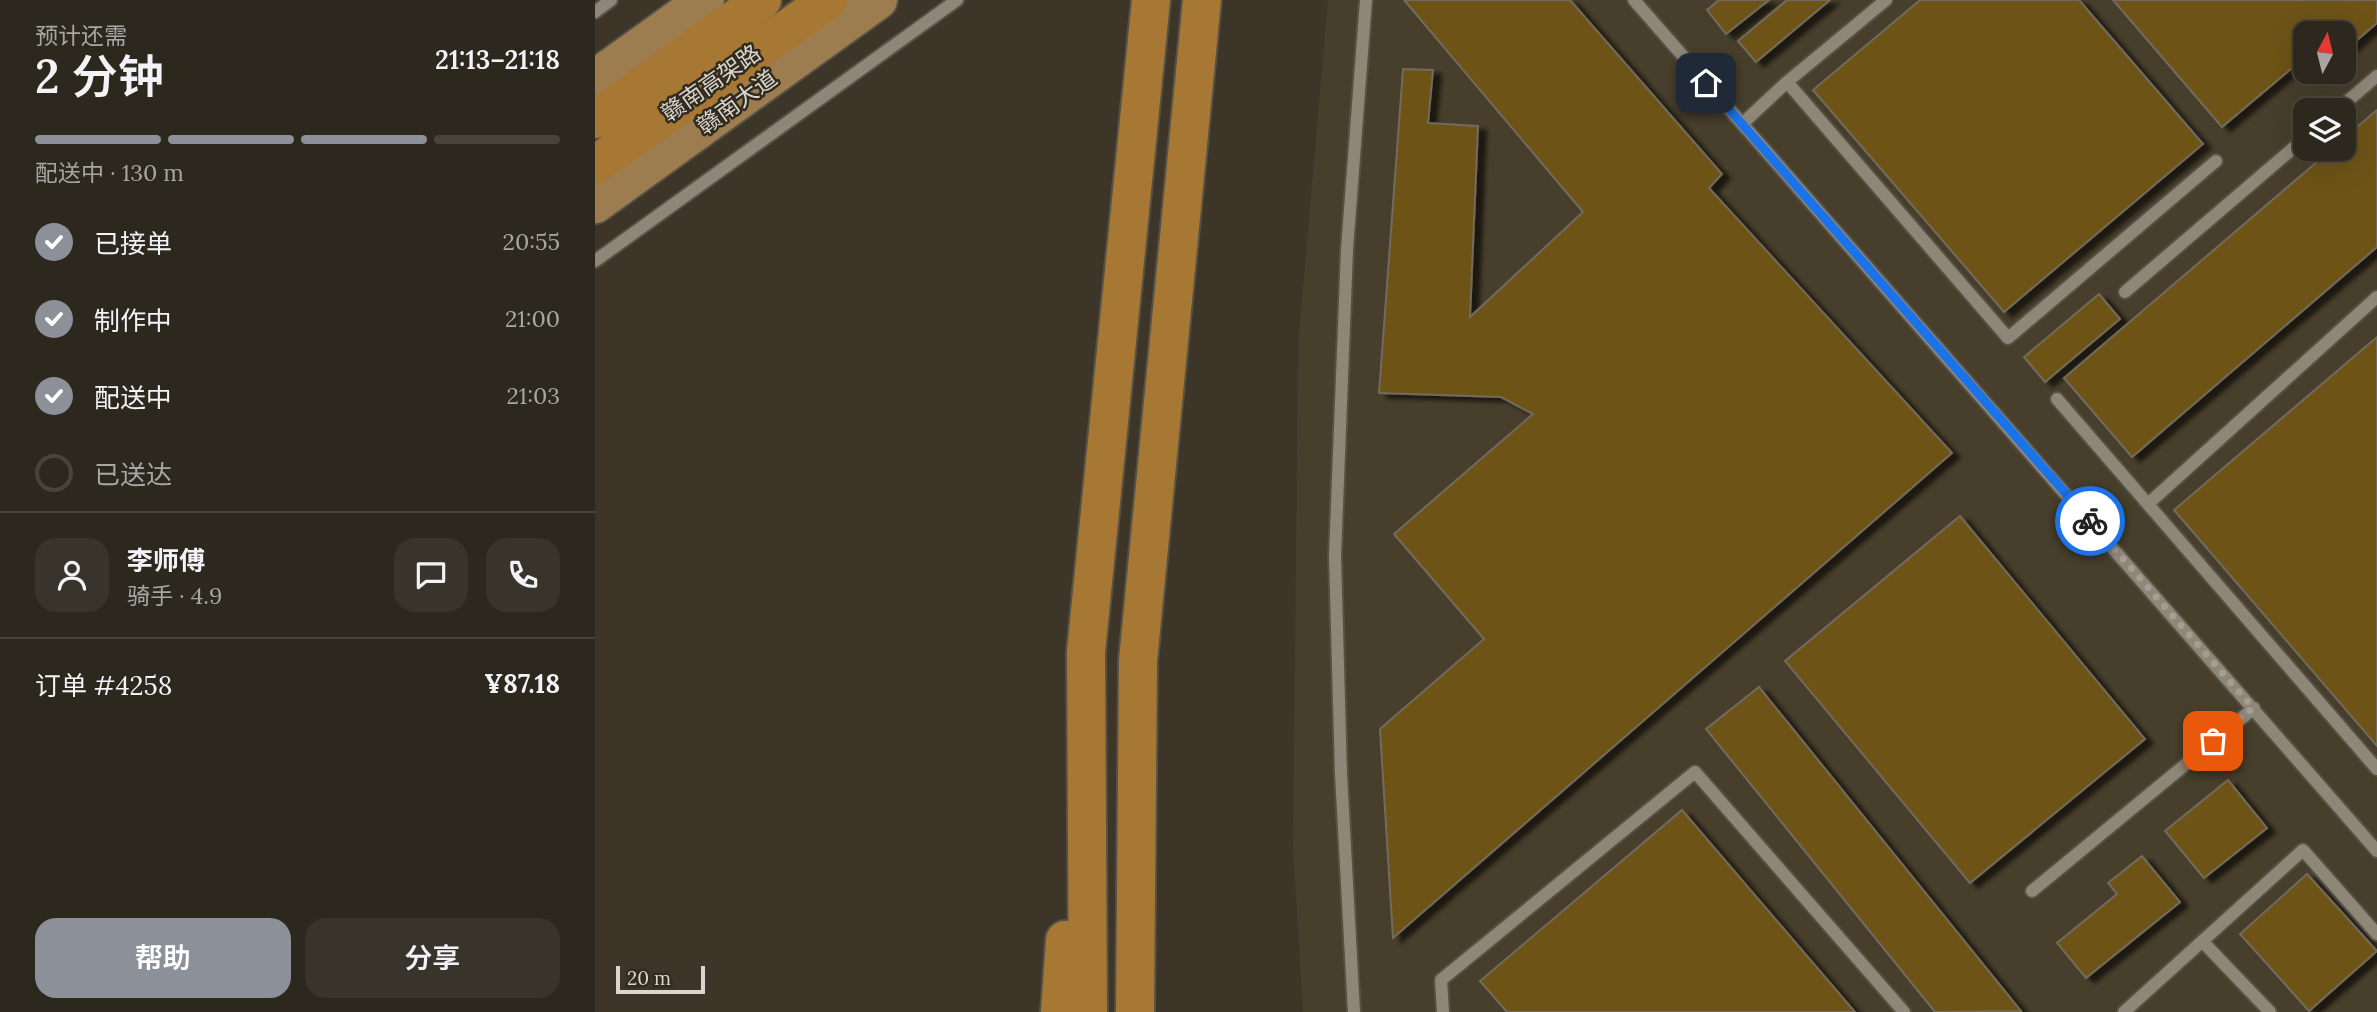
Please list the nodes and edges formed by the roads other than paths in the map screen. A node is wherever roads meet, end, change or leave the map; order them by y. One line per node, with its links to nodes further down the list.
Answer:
1 (611, 0): 12 (street)
2 (705, 0): 14 (main road)
3 (762, 0): 17 (highway, 赣南高架路)
4 (828, 0): 21 (highway, 赣南高架路)
5 (878, 0): 22 (main road, 赣南大道)
6 (957, 0): 23 (street)
7 (1366, 0): 40 (street)
8 (1634, 0): 18 (street)
9 (1887, 0): 15 (street)
10 (1149, 10): 28 (highway)
11 (1201, 11): 29 (highway)
12 (595, 12)
13 (2377, 76): 16 (street)
14 (595, 79)
15 (1787, 82): 18 (street); 20 (street)
16 (2351, 98)
17 (595, 119)
18 (1742, 124): 30 (street)
19 (2293, 148): 24 (street)
20 (2216, 161)
21 (595, 165)
22 (595, 204)
23 (595, 261)
24 (2125, 292)
25 (2377, 298): 27 (street)
26 (2057, 399): 27 (street)
27 (2148, 504): 31 (street)
28 (1086, 652): 36 (highway); 37 (highway)
29 (1138, 661): 38 (highway); 39 (highway)
30 (2253, 708): 32 (street); 33 (street)
31 (2377, 769)
32 (2377, 851)
33 (2032, 891)
34 (2377, 934): 35 (street)
35 (2202, 941): 43 (street); 44 (street)
36 (1060, 1012)
37 (1088, 1012)
38 (1135, 1012)
39 (1150, 1012)
40 (1354, 1012)
41 (1443, 1012): 42 (street)
42 (1904, 1012)
43 (2124, 1012)
44 (2270, 1012)

